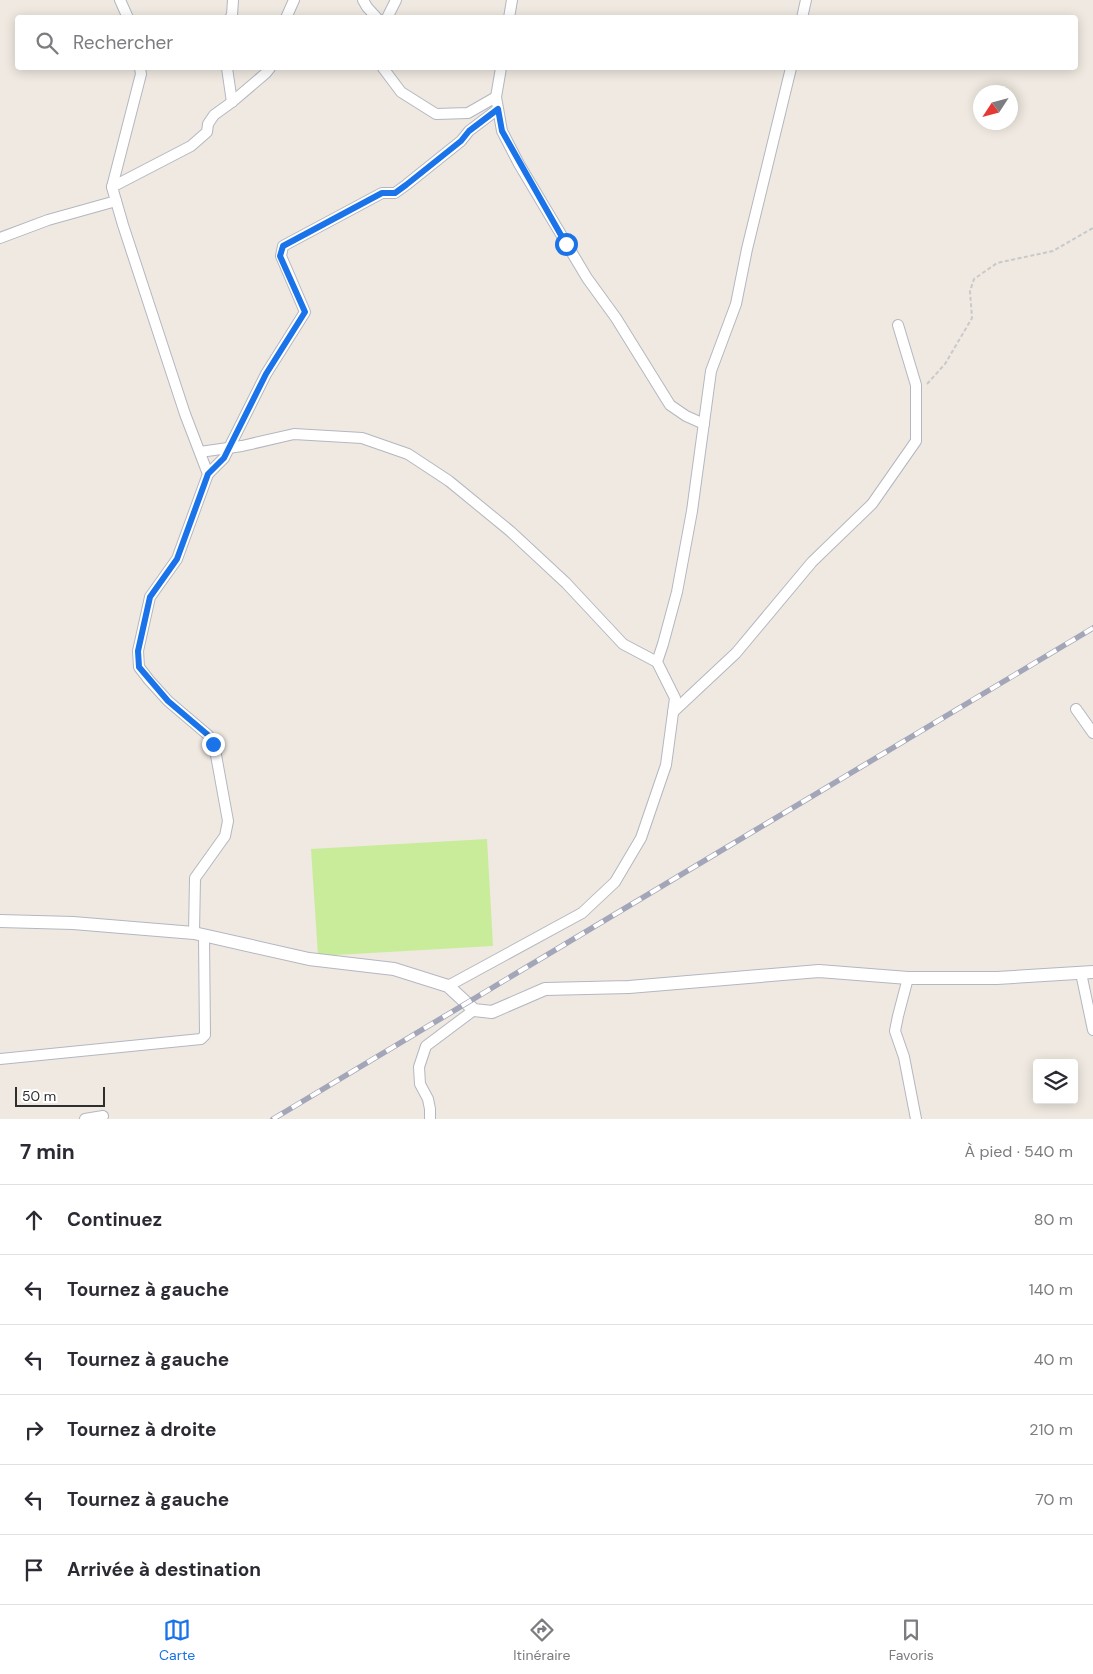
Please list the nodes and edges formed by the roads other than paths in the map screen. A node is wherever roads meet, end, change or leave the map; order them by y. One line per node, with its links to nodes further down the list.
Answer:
1 (120, 0): 8 (street)
2 (233, 0): 9 (street)
3 (294, 0): 10 (street)
4 (363, 0): 11 (street)
5 (396, 0): 12 (street)
6 (512, 0): 13 (street)
7 (806, 0): 14 (street)
8 (127, 15)
9 (232, 15)
10 (287, 15)
11 (375, 15)
12 (388, 15)
13 (510, 15)
14 (803, 15)
15 (140, 70): 24 (street)
16 (227, 70): 22 (street)
17 (268, 70): 22 (street)
18 (384, 70): 21 (street)
19 (501, 70): 21 (street)
20 (791, 70): 28 (street)
21 (496, 97): 23 (street)
22 (232, 102): 24 (street)
23 (498, 109): 28 (street); 29 (street)
24 (112, 187): 25 (street)
25 (116, 201): 26 (street); 30 (street)
26 (0, 238)
27 (898, 325): 34 (street)
28 (704, 424): 32 (street)
29 (228, 448): 30 (street); 31 (street); 32 (street)
30 (200, 452): 31 (street)
31 (208, 474): 37 (street)
32 (657, 662): 34 (street)
33 (1076, 710): 35 (street)
34 (673, 712): 40 (street)
35 (1093, 733)
36 (0, 921): 37 (street)
37 (199, 935): 40 (street); 43 (street)
38 (1087, 972): 39 (street); 42 (street)
39 (908, 978): 41 (street); 47 (street)
40 (448, 986): 41 (street)
41 (474, 1010): 46 (street)
42 (1093, 1030)
43 (0, 1059)
44 (103, 1116): 45 (street)
45 (85, 1119)
46 (430, 1119)
47 (916, 1119)

